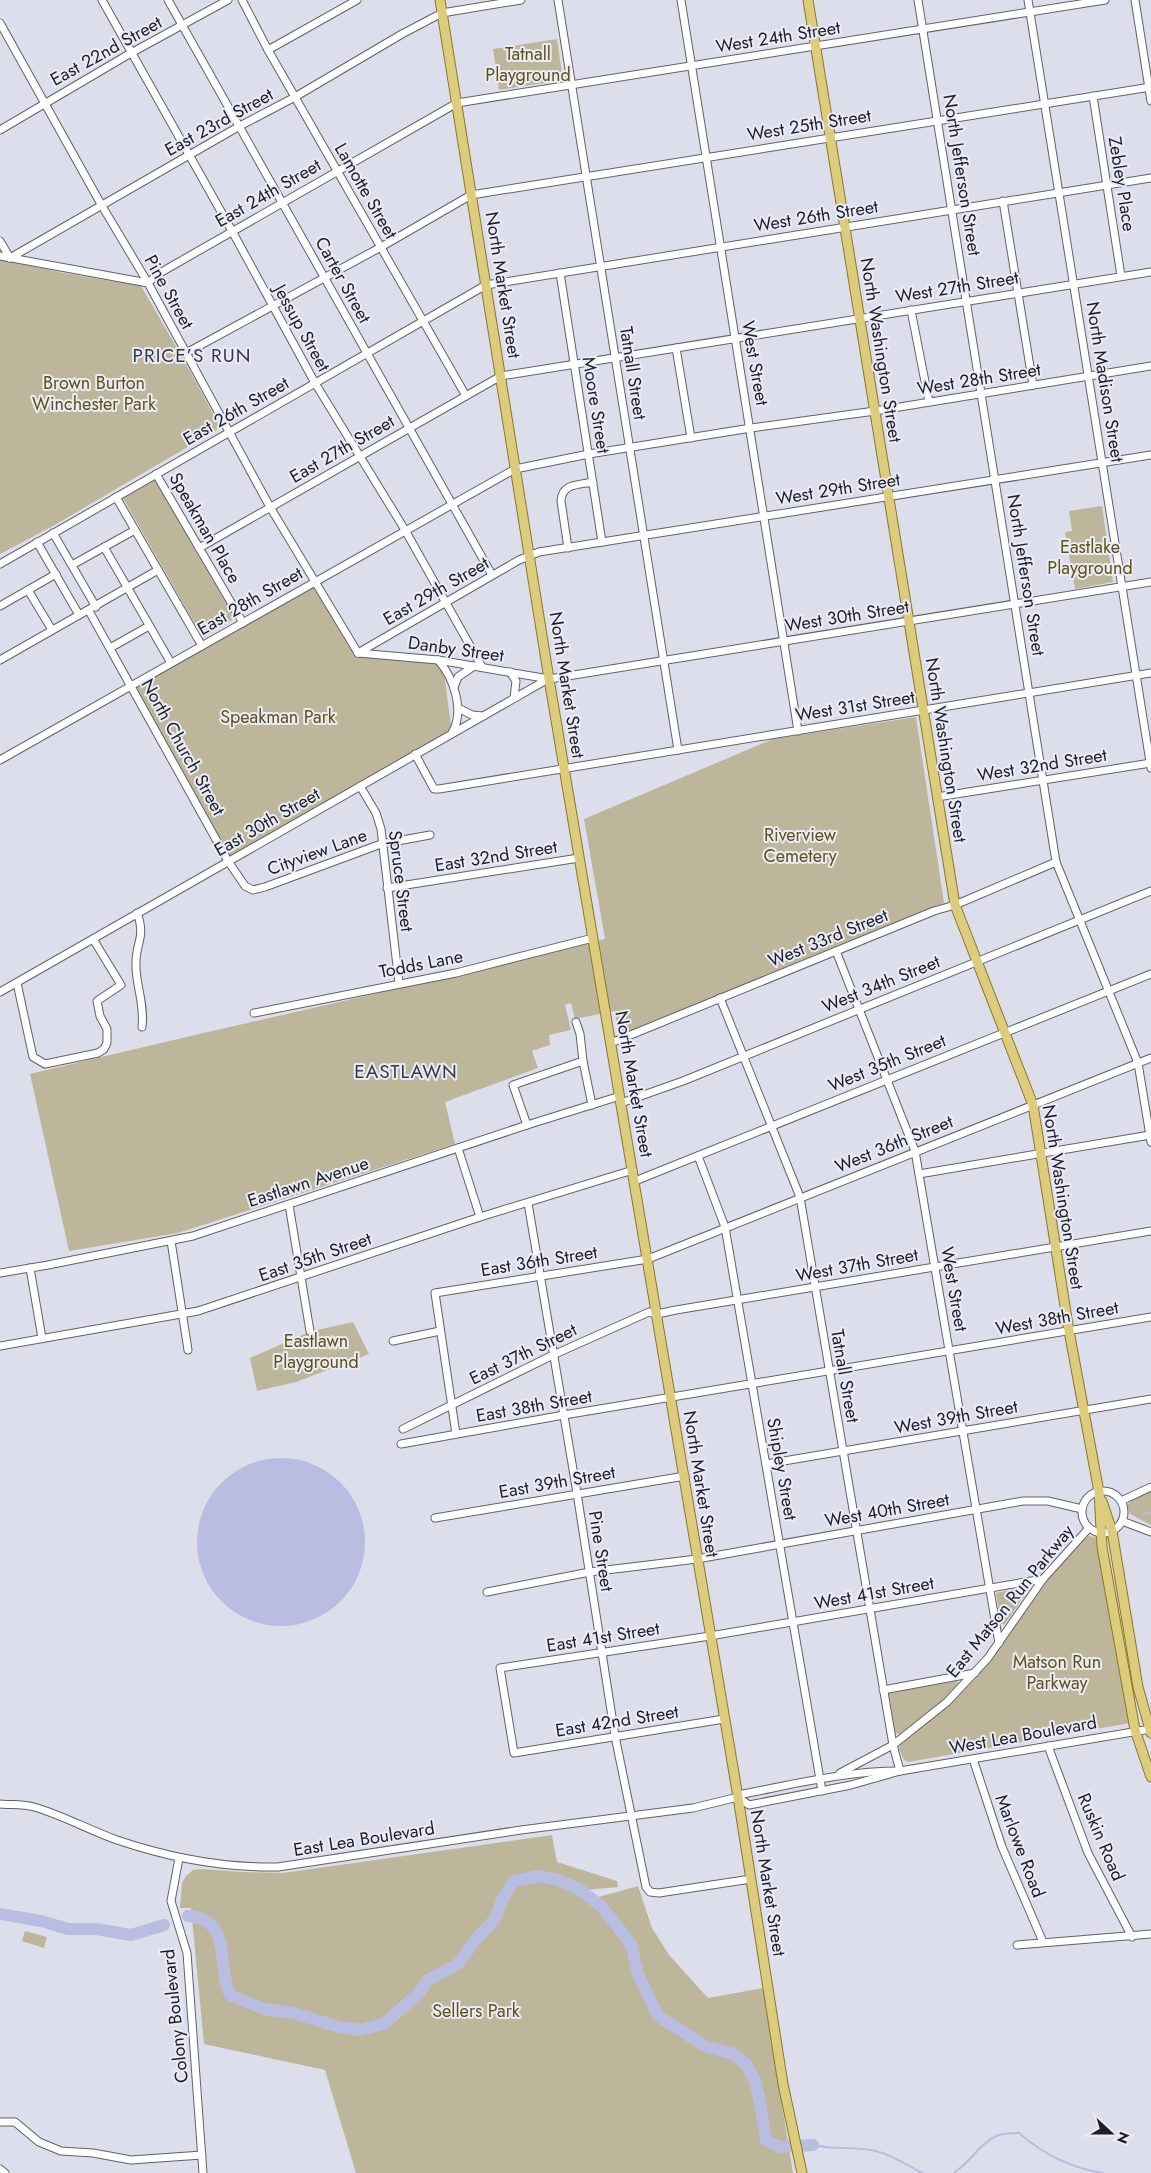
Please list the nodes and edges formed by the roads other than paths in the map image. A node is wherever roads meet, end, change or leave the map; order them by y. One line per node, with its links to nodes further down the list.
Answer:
1 (102, 0): 22 (street, Jessup Street)
2 (168, 0): 18 (street, Carter Street)
3 (228, 0): 18 (street, East 22nd Street)
4 (242, 0): 21 (street, Lamotte Street)
5 (356, 0): 21 (street)
6 (440, 0): 16 (main road, North Market Street)
7 (521, 0): 16 (street, East 23rd Street)
8 (558, 0): 24 (street, Tatnall Street)
9 (681, 0): 23 (street, West Street)
10 (808, 0): 20 (main road, North Washington Street)
11 (918, 0): 19 (street, North Jefferson Street)
12 (1028, 0): 15 (street, North Madison Street)
13 (1104, 0): 15 (street, West 24th Street)
14 (1135, 0): 25 (street)
15 (1030, 12): 19 (street, West 24th Street); 31 (street, North Madison Street)
16 (442, 13): 27 (street, East 23rd Street); 30 (main road, North Market Street)
17 (0, 23): 29 (street, Pine Street)
18 (182, 25): 22 (street, East 22nd Street); 33 (street, Carter Street)
19 (923, 29): 20 (street, West 24th Street); 32 (street, North Jefferson Street)
20 (816, 46): 23 (street, West 24th Street); 35 (main road, North Washington Street)
21 (268, 50): 27 (street, Lamotte Street)
22 (131, 53): 29 (street, East 22nd Street); 36 (street, Jessup Street)
23 (692, 66): 24 (street, West 24th Street); 37 (street, West Street)
24 (572, 85): 30 (street, West 24th Street); 39 (street, Tatnall Street)
25 (1150, 87): 26 (street, West 25th Street); 28 (street)
26 (1093, 96): 31 (street, West 25th Street); 41 (street, Zebley Place)
27 (295, 97): 33 (street, East 23rd Street); 38 (street, Lamotte Street)
28 (1151, 101)
29 (45, 103): 34 (street, East 22nd Street); 46 (street, Pine Street)
30 (457, 103): 38 (street, East 24th Street); 43 (main road, North Market Street)
31 (1045, 103): 32 (street, West 25th Street); 42 (street, North Madison Street)
32 (938, 120): 35 (street, West 25th Street); 47 (street, North Jefferson Street)
33 (238, 127): 36 (street, East 23rd Street); 45 (street, Carter Street)
34 (0, 130)
35 (831, 137): 37 (street, West 25th Street); 48 (main road, North Washington Street)
36 (189, 156): 46 (street, East 23rd Street); 49 (street, Jessup Street)
37 (706, 156): 39 (street, West 25th Street); 52 (street, West Street)
38 (338, 170): 45 (street, East 24th Street); 51 (street, Lamotte Street)
39 (586, 175): 43 (street, West 25th Street); 55 (street, Tatnall Street)
40 (1151, 178): 41 (street, West 26th Street)
41 (1106, 185): 42 (street, West 26th Street); 58 (street, Zebley Place)
42 (1059, 192): 44 (street, West 26th Street); 61 (street, North Madison Street)
43 (471, 195): 51 (street); 62 (main road, North Market Street)
44 (1004, 201): 47 (street, West 26th Street); 63 (street)
45 (282, 204): 49 (street, East 24th Street); 59 (street, Carter Street)
46 (102, 206): 54 (street, East 23rd Street); 60 (street, Pine Street)
47 (952, 210): 48 (street, West 26th Street); 64 (street, North Jefferson Street)
48 (845, 227): 52 (street, West 26th Street); 67 (main road, North Washington Street)
49 (232, 231): 60 (street, East 24th Street); 65 (street, Jessup Street)
50 (0, 241): 54 (street)
51 (381, 247): 59 (street); 68 (street, Lamotte Street)
52 (721, 247): 55 (street, West 26th Street); 69 (street, West Street)
53 (0, 256): 54 (street)
54 (10, 258): 60 (street)
55 (601, 266): 57 (street, West 26th Street); 73 (street, Tatnall Street)
56 (1151, 272): 58 (street, West 27th Street)
57 (560, 273): 62 (street, West 26th Street); 74 (street, Moore Street)
58 (1121, 276): 61 (street, West 27th Street)
59 (324, 277): 65 (street); 72 (street, Carter Street)
60 (148, 283): 71 (street, Pine Street)
61 (1074, 284): 63 (street, West 27th Street); 77 (street, North Madison Street)
62 (486, 285): 68 (street, East 26th Street); 76 (main road, North Market Street)
63 (1018, 293): 64 (street, West 27th Street); 79 (street)
64 (967, 301): 66 (street, West 27th Street); 80 (street, North Jefferson Street)
65 (273, 307): 71 (street); 78 (street, Jessup Street)
66 (911, 310): 67 (street, West 27th Street); 82 (street)
67 (860, 318): 69 (street, West 27th Street); 83 (main road, North Washington Street)
68 (424, 321): 72 (street, East 26th Street); 81 (street, Lamotte Street)
69 (736, 338): 70 (street, West 27th Street); 85 (street, West Street)
70 (676, 348): 73 (street, West 27th Street); 87 (street)
71 (186, 353): 86 (street, Pine Street)
72 (366, 354): 78 (street, East 26th Street); 84 (street, Carter Street)
73 (615, 358): 74 (street, West 27th Street); 88 (street, Tatnall Street)
74 (574, 364): 76 (street, West 27th Street); 89 (street, Moore Street)
75 (1151, 366): 77 (street, West 28th Street)
76 (501, 376): 81 (street, East 27th Street); 93 (main road, North Market Street)
77 (1088, 376): 79 (street, West 28th Street); 92 (street, North Madison Street)
78 (315, 383): 86 (street, East 26th Street); 91 (street, Jessup Street)
79 (1033, 385): 80 (street, West 28th Street)
80 (981, 393): 82 (street, West 28th Street); 95 (street, North Jefferson Street)
81 (466, 396): 84 (street, East 27th Street)
82 (929, 402): 83 (street, West 28th Street)
83 (875, 411): 85 (street, West 28th Street); 97 (main road, North Washington Street)
84 (408, 428): 91 (street, East 27th Street); 99 (street, Carter Street)
85 (751, 428): 87 (street, West 28th Street); 101 (street, West Street)
86 (228, 432): 94 (street, East 26th Street); 100 (street, Pine Street)
87 (691, 438): 88 (street, West 28th Street)
88 (630, 448): 89 (street, West 28th Street); 105 (street, Tatnall Street)
89 (589, 454): 93 (street, West 28th Street); 96 (street, Moore Street)
90 (1151, 454): 92 (street, West 29th Street)
91 (358, 457): 100 (street, East 27th Street); 103 (street, Jessup Street)
92 (1102, 462): 95 (street, West 29th Street); 119 (street, North Madison Street)
93 (515, 469): 99 (street, East 28th Street); 111 (main road, North Market Street)
94 (156, 474): 98 (street, East 26th Street); 109 (street, Speakman Place)
95 (996, 479): 97 (street, West 29th Street); 123 (street, North Jefferson Street)
96 (593, 482): 107 (street, Moore Street); 110 (street)
97 (889, 496): 101 (street, West 29th Street); 128 (main road, North Washington Street)
98 (116, 497): 102 (street); 104 (street, East 26th Street)
99 (451, 504): 103 (street, East 28th Street); 116 (street, Carter Street)
100 (270, 507): 109 (street, East 27th Street); 117 (street, Pine Street)
101 (764, 516): 105 (street, West 29th Street); 132 (street, West Street)
102 (135, 530): 108 (street); 114 (street)
103 (405, 530): 117 (street, East 28th Street); 122 (street, Jessup Street)
104 (53, 533): 106 (street, East 26th Street); 113 (street)
105 (644, 536): 107 (street, West 29th Street); 138 (street, Tatnall Street)
106 (37, 542): 112 (street, East 26th Street); 115 (street)
107 (602, 542): 110 (street, West 29th Street)
108 (104, 547): 113 (street); 120 (street, North Church Street)
109 (199, 548): 129 (street, Speakman Place)
110 (568, 548): 111 (street, West 29th Street)
111 (529, 555): 116 (street, East 29th Street); 144 (main road, North Market Street)
112 (0, 564)
113 (72, 565): 125 (street)
114 (158, 570): 120 (street); 133 (street)
115 (56, 574): 121 (street); 127 (street)
116 (492, 575): 122 (street, East 29th Street)
117 (315, 581): 129 (street, East 28th Street); 135 (street, Pine Street)
118 (1151, 582): 119 (street, West 30th Street)
119 (1122, 587): 123 (street, West 30th Street); 143 (street, North Madison Street)
120 (127, 588): 125 (street); 130 (street, North Church Street)
121 (28, 590): 124 (street); 131 (street)
122 (446, 603): 135 (street, East 29th Street); 140 (street, Jessup Street)
123 (1016, 604): 128 (street, West 30th Street); 147 (street, North Jefferson Street)
124 (0, 606)
125 (96, 606): 126 (street)
126 (89, 611): 127 (street); 134 (street, North Church Street)
127 (79, 615): 131 (street)
128 (909, 621): 132 (street, West 30th Street); 150 (main road, North Washington Street)
129 (243, 623): 133 (street, East 28th Street)
130 (149, 626): 134 (street); 139 (street, North Church Street)
131 (52, 630): 136 (street)
132 (784, 641): 138 (street, West 30th Street); 152 (street, West Street)
133 (202, 646): 139 (street, East 28th Street)
134 (110, 648): 145 (street, North Church Street)
135 (358, 652): 137 (street, Danby Street)
136 (0, 660)
137 (438, 660): 140 (street, Danby Street); 146 (street)
138 (664, 660): 144 (street, West 30th Street); 154 (street, Tatnall Street)
139 (171, 663): 145 (street, East 28th Street)
140 (478, 667): 141 (street, Danby Street); 146 (street)
141 (510, 672): 144 (street, Danby Street); 148 (street)
142 (1151, 673): 143 (street, West 31st Street)
143 (1136, 676): 147 (street, West 31st Street); 157 (street, North Madison Street)
144 (549, 679): 148 (street, East 30th Street); 158 (main road, North Market Street)
145 (132, 685): 156 (street, East 28th Street); 165 (street, North Church Street)
146 (454, 690): 149 (street)
147 (1030, 693): 150 (street, West 31st Street); 159 (street, North Jefferson Street)
148 (514, 698): 151 (street, East 30th Street)
149 (458, 708): 151 (street); 153 (street)
150 (923, 710): 152 (street, West 31st Street); 161 (main road, North Washington Street)
151 (483, 716): 153 (street, East 30th Street)
152 (798, 731): 154 (street, West 31st Street)
153 (452, 734): 155 (street, East 30th Street)
154 (678, 750): 158 (street, West 31st Street)
155 (415, 754): 158 (street, West 31st Street); 160 (street, East 30th Street)
156 (0, 760)
157 (1151, 765): 159 (street, West 32nd Street)
158 (564, 767): 164 (main road, North Market Street)
159 (1044, 780): 161 (street, West 32nd Street); 166 (street, North Jefferson Street)
160 (360, 786): 163 (street, Spruce Street); 165 (street, East 30th Street)
161 (937, 797): 169 (main road, North Washington Street)
162 (430, 835): 163 (street, Cityview Lane)
163 (382, 844): 165 (street, Cityview Lane); 167 (street, Spruce Street)
164 (579, 858): 167 (street, East 32nd Street); 172 (main road, North Market Street)
165 (228, 861): 170 (street, East 30th Street)
166 (1056, 862): 169 (street, West 33rd Street); 171 (street, North Jefferson Street)
167 (387, 888): 178 (street, Spruce Street)
168 (1151, 892): 171 (street, West 34th Street)
169 (954, 905): 174 (street, West 33rd Street); 175 (main road, North Washington Street)
170 (137, 913): 173 (street, East 30th Street); 185 (street)
171 (1080, 920): 175 (street, West 34th Street); 179 (street, North Jefferson Street)
172 (593, 938): 178 (street, Todds Lane); 187 (main road, North Market Street)
173 (93, 939): 177 (street, East 30th Street); 177 (street)
174 (836, 951): 181 (street, West 33rd Street); 182 (street, West Street)
175 (977, 962): 182 (street, West 34th Street); 186 (main road, North Washington Street)
176 (1151, 974): 179 (street, West 35th Street)
177 (17, 983): 180 (street, East 30th Street)
178 (399, 983): 183 (street, Todds Lane)
179 (1108, 991): 186 (street, West 35th Street); 191 (street, North Jefferson Street)
180 (0, 992)
181 (720, 998): 187 (street, West 33rd Street); 188 (street, Tatnall Street)
182 (859, 1009): 188 (street, West 34th Street); 192 (street, West Street)
183 (254, 1013)
184 (576, 1022): 190 (street)
185 (142, 1028)
186 (1005, 1032): 192 (street, West 35th Street); 195 (main road, North Washington Street)
187 (611, 1043): 193 (main road, North Market Street)
188 (743, 1056): 193 (street, West 34th Street); 197 (street, Tatnall Street)
189 (1151, 1058): 191 (street, West 36th Street)
190 (583, 1061): 194 (street); 196 (street)
191 (1138, 1063): 195 (street, West 36th Street); 198 (street, North Jefferson Street)
192 (887, 1080): 197 (street, West 35th Street); 200 (street, West Street)
193 (620, 1100): 194 (street, Eastlawn Avenue); 203 (main road, North Market Street)
194 (592, 1105): 196 (street, Eastlawn Avenue)
195 (1033, 1105): 200 (street, West 36th Street); 201 (main road, North Washington Street)
196 (527, 1125): 199 (street, Eastlawn Avenue)
197 (771, 1126): 202 (street, West 35th Street); 206 (street, Tatnall Street)
198 (1150, 1139): 201 (street)
199 (458, 1148): 208 (street, Eastlawn Avenue); 209 (street)
200 (915, 1152): 204 (street, West Street); 206 (street, West 36th Street)
201 (1040, 1153): 204 (street); 213 (main road, North Washington Street)
202 (698, 1156): 205 (street, West 35th Street); 210 (street, Shipley Street)
203 (632, 1170): 205 (main road, North Market Street); 207 (street, East 35th Street)
204 (919, 1174): 216 (street, West Street)
205 (634, 1182): 214 (main road, North Market Street)
206 (800, 1198): 210 (street, West 36th Street); 220 (street, Tatnall Street)
207 (528, 1203): 209 (street, East 35th Street); 218 (street, Pine Street)
208 (289, 1205): 212 (street, Eastlawn Avenue); 219 (street)
209 (480, 1217): 219 (street, East 35th Street)
210 (726, 1227): 214 (street, West 36th Street); 221 (street, Shipley Street)
211 (1151, 1231): 213 (street, West 37th Street)
212 (171, 1242): 215 (street, Eastlawn Avenue); 222 (street)
213 (1055, 1247): 216 (street, West 37th Street); 227 (main road, North Washington Street)
214 (648, 1259): 218 (street, East 36th Street); 223 (main road, North Market Street)
215 (30, 1268): 217 (street, Eastlawn Avenue); 228 (street)
216 (935, 1268): 220 (street, West 37th Street); 232 (street, West Street)
217 (0, 1273)
218 (539, 1277): 226 (street, East 36th Street); 233 (street, Pine Street)
219 (302, 1278): 222 (street, East 35th Street); 225 (street)
220 (815, 1288): 221 (street, West 37th Street); 234 (street, Tatnall Street)
221 (738, 1300): 223 (street, West 37th Street); 235 (street, Shipley Street)
222 (182, 1314): 228 (street, East 35th Street); 231 (street)
223 (657, 1314): 233 (street, East 37th Street); 236 (main road, North Market Street)
224 (1151, 1317): 227 (street, West 38th Street)
225 (310, 1331)
226 (440, 1331): 229 (street); 238 (street)
227 (1069, 1331): 232 (street, West 38th Street); 239 (main road, North Washington Street)
228 (42, 1338): 230 (street, East 35th Street)
229 (394, 1342)
230 (0, 1346)
231 (188, 1350)
232 (949, 1351): 234 (street, West 38th Street); 242 (street, West Street)
233 (553, 1355): 238 (street, East 37th Street); 240 (street, Pine Street)
234 (829, 1371): 235 (street, West 38th Street); 245 (street, Tatnall Street)
235 (752, 1384): 236 (street, West 38th Street); 246 (street, Shipley Street)
236 (671, 1398): 240 (street, East 38th Street); 247 (main road, North Market Street)
237 (1151, 1399): 239 (street, West 39th Street)
238 (452, 1405): 241 (street, East 37th Street); 243 (street)
239 (1083, 1410): 242 (street, West 39th Street); 249 (main road, North Washington Street)
240 (564, 1415): 243 (street, East 38th Street); 250 (street, Pine Street)
241 (403, 1429)
242 (963, 1431): 245 (street, West 39th Street); 253 (street, West Street)
243 (456, 1434): 244 (street, East 38th Street)
244 (401, 1444)
245 (843, 1451): 246 (street, West 39th Street); 257 (street, Tatnall Street)
246 (766, 1464): 261 (street, Shipley Street)
247 (684, 1476): 250 (street, East 39th Street); 262 (main road, North Market Street)
248 (1151, 1487): 251 (street)
249 (1099, 1492): 251 (street); 252 (street); 258 (main road, North Washington Street); 260 (main road, North Washington Street)
250 (577, 1493): 254 (street, East 39th Street); 263 (street, Pine Street)
251 (1121, 1501): 255 (street)
252 (1082, 1509): 253 (street, West 40th Street); 256 (street)
253 (976, 1510): 257 (street, West 40th Street); 265 (street, West Street)
254 (435, 1518)
255 (1122, 1521): 258 (street); 259 (street)
256 (1089, 1528): 260 (street); 264 (street, East Matson Run Parkway)
257 (856, 1530): 261 (street, West 40th Street); 267 (street, Tatnall Street)
258 (1112, 1531): 260 (street); 276 (main road, North Washington Street)
259 (1151, 1532)
260 (1100, 1533): 275 (main road, North Washington Street)
261 (779, 1544): 262 (street, West 40th Street); 268 (street, Shipley Street)
262 (697, 1559): 263 (street, West 40th Street); 269 (main road, North Market Street)
263 (590, 1572): 266 (street, West 40th Street); 271 (street, Pine Street)
264 (1043, 1579): 265 (street, West 41st Street); 270 (street, East Matson Run Parkway)
265 (990, 1588): 267 (street, West 41st Street); 270 (street, West Street)
266 (487, 1592)
267 (869, 1609): 268 (street, West 41st Street); 273 (street, Tatnall Street)
268 (793, 1622): 269 (street, West 41st Street); 285 (street, Shipley Street)
269 (710, 1636): 271 (street, East 41st Street); 274 (main road, North Market Street)
270 (999, 1643): 272 (street, East Matson Run Parkway)
271 (601, 1653): 277 (street, Pine Street); 280 (street, East 41st Street)
272 (975, 1673): 273 (street); 278 (street, East Matson Run Parkway)
273 (883, 1690): 278 (street, Tatnall Street)
274 (724, 1719): 277 (street, East 42nd Street); 287 (main road, North Market Street)
275 (1135, 1730): 276 (street, West Lea Boulevard); 279 (street, West Lea Boulevard); 284 (main road, North Washington Street)
276 (1151, 1730)
277 (615, 1736): 280 (street, East 42nd Street); 289 (street, Pine Street)
278 (892, 1745): 282 (street, Tatnall Street); 283 (street, East Matson Run Parkway)
279 (1048, 1746): 281 (street, West Lea Boulevard); 293 (street, Ruskin Road)
280 (514, 1753)
281 (973, 1759): 282 (street, West Lea Boulevard); 294 (street, Marlowe Road)
282 (900, 1771): 283 (street, West Lea Boulevard); 286 (street, West Lea Boulevard)
283 (832, 1777): 285 (street, West Lea Boulevard)
284 (1151, 1777)
285 (819, 1779): 286 (street, Shipley Street); 287 (street, West Lea Boulevard)
286 (822, 1791): 287 (street, West Lea Boulevard)
287 (738, 1797): 289 (street, East Lea Boulevard); 291 (main road, North Market Street)
288 (0, 1804): 290 (street, East Lea Boulevard)
289 (631, 1817): 290 (street, East Lea Boulevard); 291 (street, Pine Street)
290 (179, 1858): 297 (street, Colony Boulevard)
291 (751, 1879): 301 (main road, North Market Street)
292 (1151, 1934): 293 (street)
293 (1132, 1937): 294 (street)
294 (1042, 1942): 295 (street)
295 (1017, 1945)
296 (0, 2122): 297 (street)
297 (202, 2155): 300 (street, Colony Boulevard)
298 (0, 2169): 299 (street)
299 (5, 2173)
300 (203, 2173)
301 (802, 2173)

